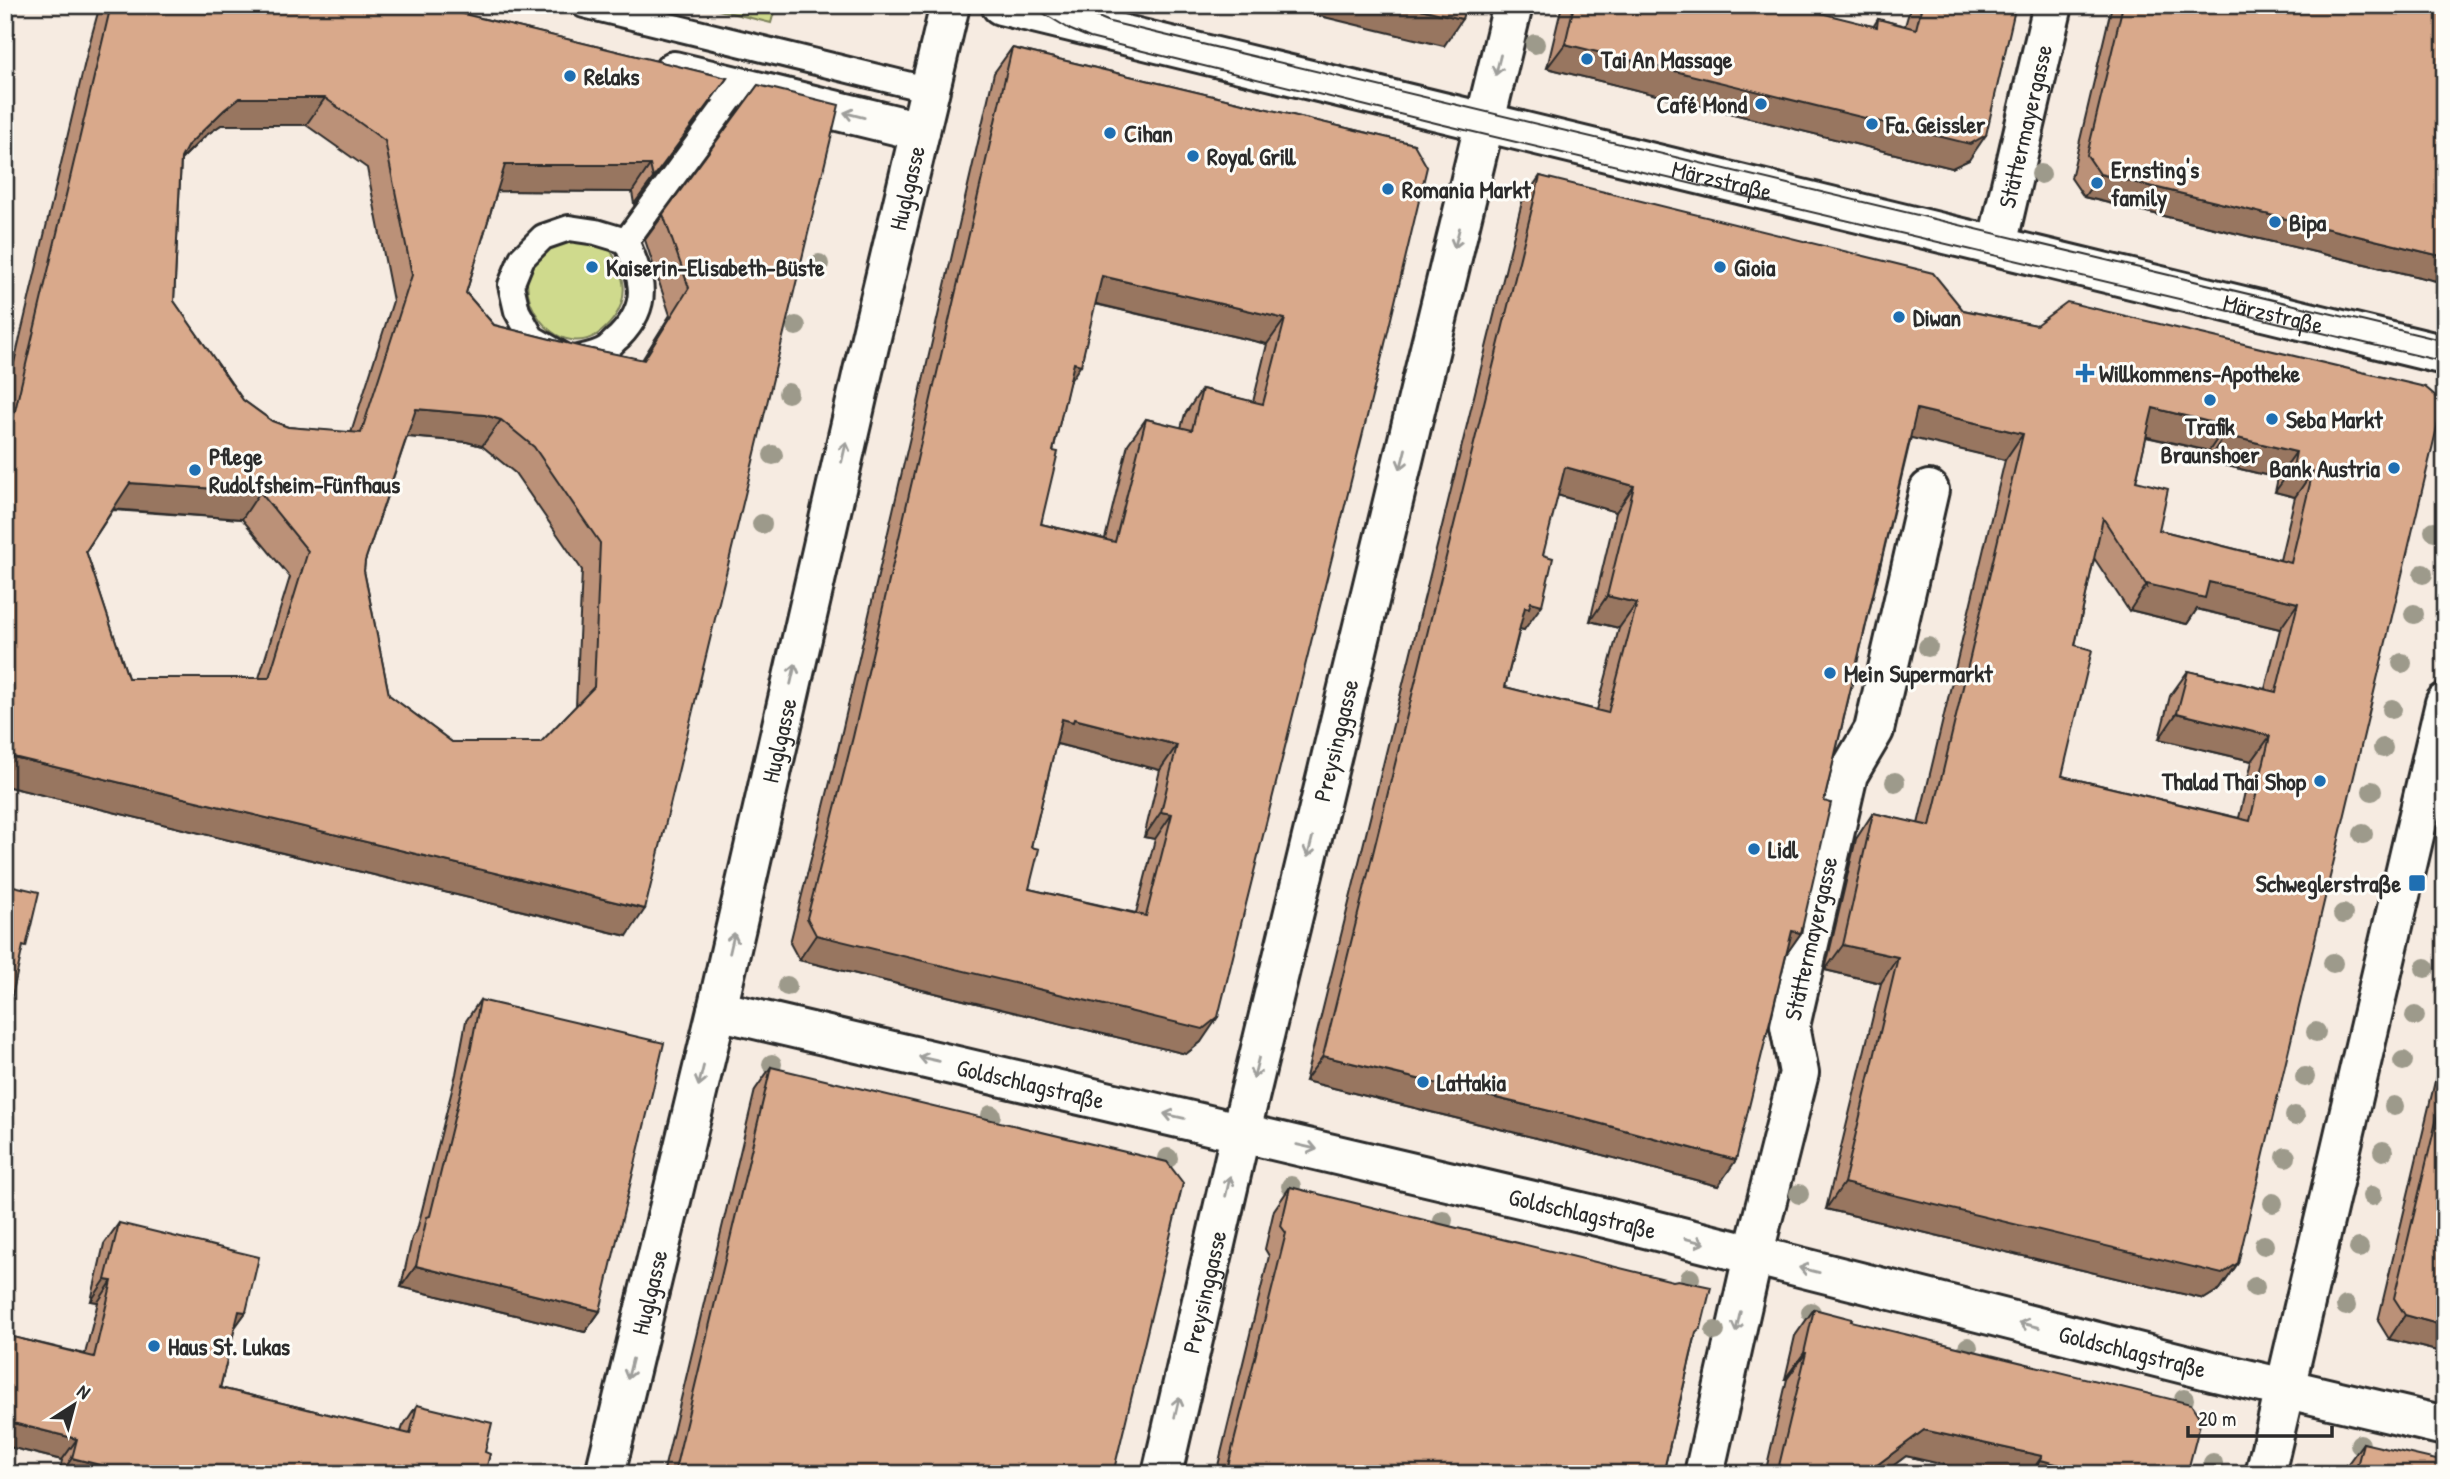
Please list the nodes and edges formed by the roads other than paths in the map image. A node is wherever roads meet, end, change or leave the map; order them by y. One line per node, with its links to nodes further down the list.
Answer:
1 (584, 5): 8 (lane)
2 (950, 5): 8 (street, Huglgasse)
3 (1001, 5): 9 (street, Märzstraße)
4 (1513, 5): 9 (street, Preysinggasse, one-way to 9)
5 (2053, 5): 12 (street, Stättermayergasse)
6 (645, 64): 7 (street)
7 (739, 87): 10 (street, one-way to 7); 11 (lane)
8 (930, 90): 10 (street, Huglgasse)
9 (1484, 124): 12 (street, Märzstraße); 17 (street, Preysinggasse, one-way to 17)
10 (920, 131): 16 (street, Huglgasse, one-way to 10)
11 (626, 241): 11 (lane)
12 (1997, 245): 13 (street, Märzstraße)
13 (2445, 355)
14 (1929, 490): 18 (street, Stättermayergasse)
15 (2445, 703): 19 (street)
16 (717, 1010): 17 (street, Goldschlagstraße, one-way to 16); 21 (street, Huglgasse, one-way to 21)
17 (1241, 1131): 18 (street, Goldschlagstraße, one-way to 18); 22 (street, Preysinggasse, one-way to 17)
18 (1753, 1256): 19 (street, Goldschlagstraße, one-way to 18); 23 (street, Stättermayergasse, one-way to 23)
19 (2286, 1389): 20 (street, Goldschlagstraße); 24 (street)
20 (2445, 1426)
21 (605, 1474)
22 (1162, 1474)
23 (1704, 1474)
24 (2265, 1474)

